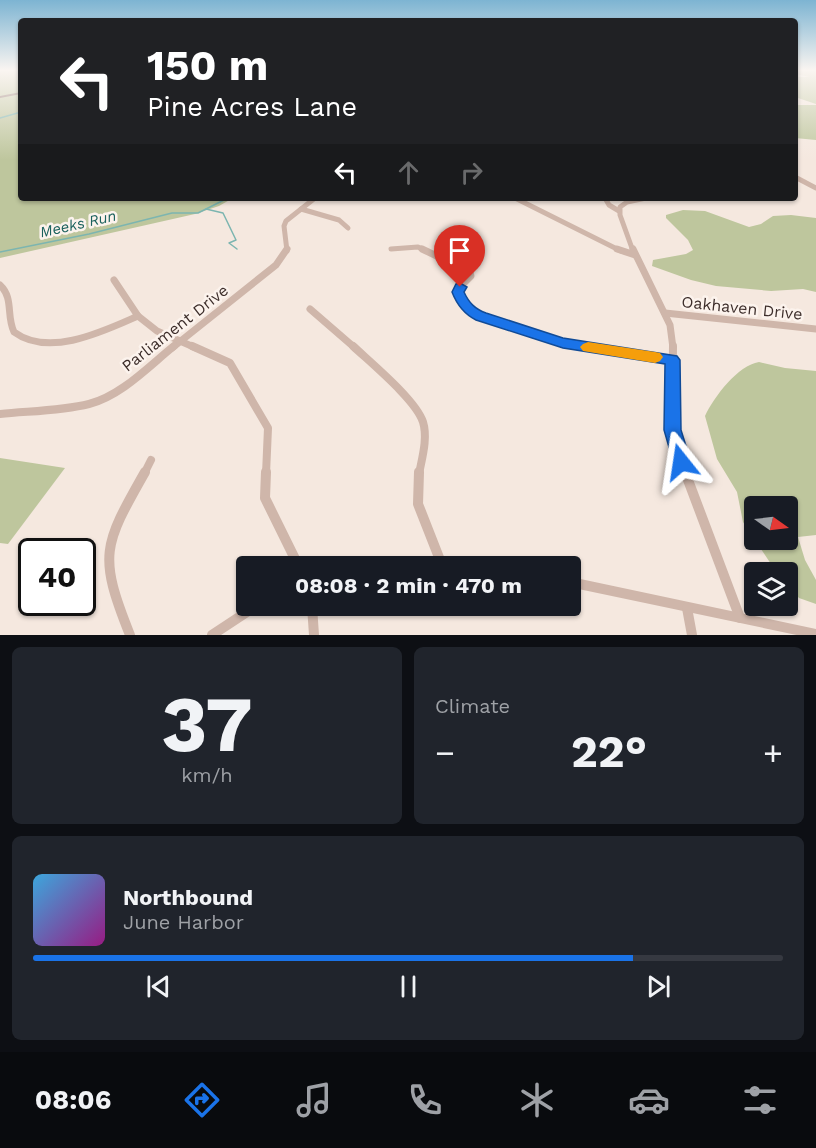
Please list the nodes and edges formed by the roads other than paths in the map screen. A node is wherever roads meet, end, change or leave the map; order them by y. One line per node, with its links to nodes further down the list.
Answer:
1 (798, 179): 2 (street)
2 (816, 188)
3 (311, 201): 7 (street, Parliament Drive)
4 (521, 201): 11 (street)
5 (606, 201): 8 (street)
6 (634, 201): 8 (street)
7 (301, 209): 9 (street); 18 (street, Parliament Drive)
8 (619, 210): 11 (street)
9 (348, 228)
10 (391, 249): 19 (street)
11 (635, 255): 15 (street)
12 (114, 280): 16 (street)
13 (0, 285): 16 (street)
14 (310, 309): 23 (street)
15 (665, 313): 17 (street, Oakhaven Drive); 19 (street)
16 (138, 316): 18 (street)
17 (816, 329)
18 (181, 342): 20 (street, Parliament Drive); 22 (street)
19 (672, 360): 28 (street)
20 (0, 414)
21 (152, 460): 30 (street)
22 (295, 556)
23 (438, 556)
24 (581, 584): 25 (street)
25 (687, 608): 28 (street); 33 (street)
26 (241, 616): 31 (street)
27 (313, 616): 32 (street)
28 (740, 618): 29 (street)
29 (816, 633)
30 (130, 635)
31 (212, 635)
32 (314, 635)
33 (692, 635)

